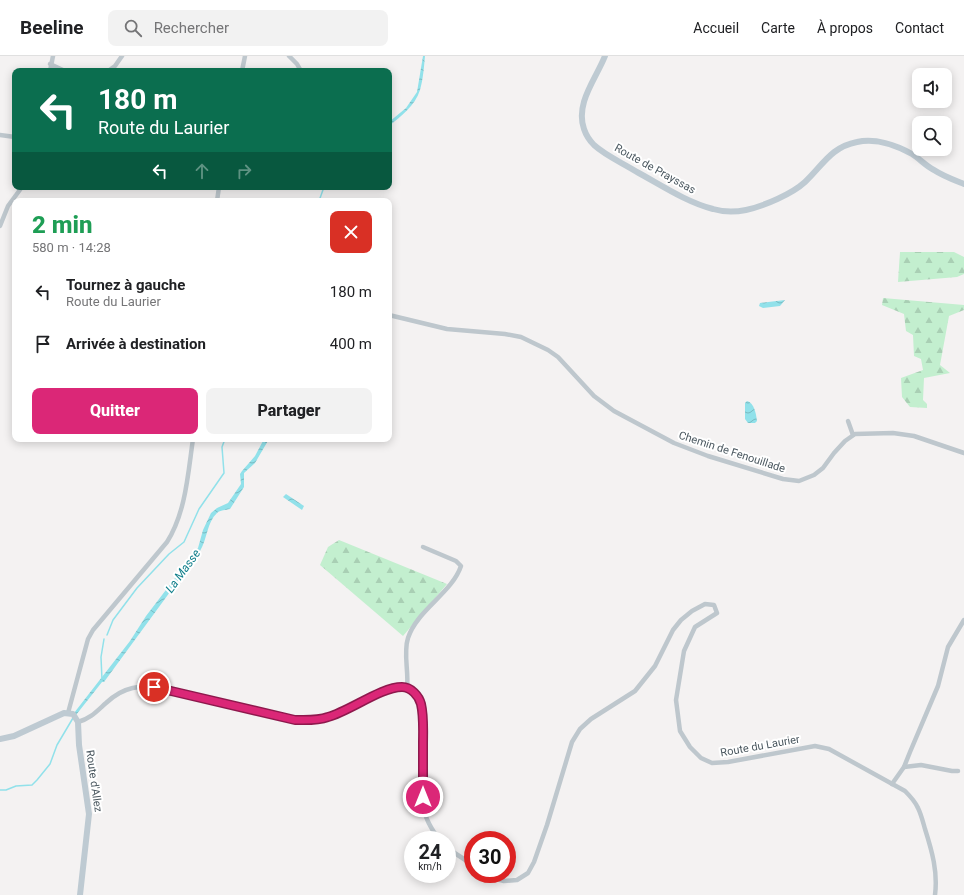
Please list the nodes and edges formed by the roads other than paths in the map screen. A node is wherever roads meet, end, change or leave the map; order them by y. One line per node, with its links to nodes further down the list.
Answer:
1 (52, 56): 6 (street)
2 (122, 56): 9 (street)
3 (245, 56): 10 (street)
4 (289, 56): 11 (street)
5 (605, 56): 14 (main road, Route de Prayssas)
6 (50, 64): 7 (street); 8 (street)
7 (50, 68)
8 (59, 68)
9 (112, 68)
10 (243, 68)
11 (299, 68)
12 (0, 135): 13 (street)
13 (12, 137)
14 (964, 184)
15 (12, 201): 16 (street)
16 (0, 226)
17 (392, 316): 19 (street, Chemin de Fenouillade)
18 (848, 421): 19 (street)
19 (854, 435): 21 (street)
20 (193, 442): 25 (street)
21 (964, 453)
22 (423, 547): 24 (street)
23 (964, 620): 27 (street)
24 (407, 688): 25 (street); 30 (street)
25 (74, 716): 26 (main road); 32 (main road, Route d'Allez)
26 (0, 739)
27 (904, 767): 28 (street); 29 (street)
28 (958, 771)
29 (892, 784): 31 (street, Route du Laurier); 33 (street, Route du Laurier)
30 (433, 831)
31 (516, 880)
32 (80, 895)
33 (935, 895)

